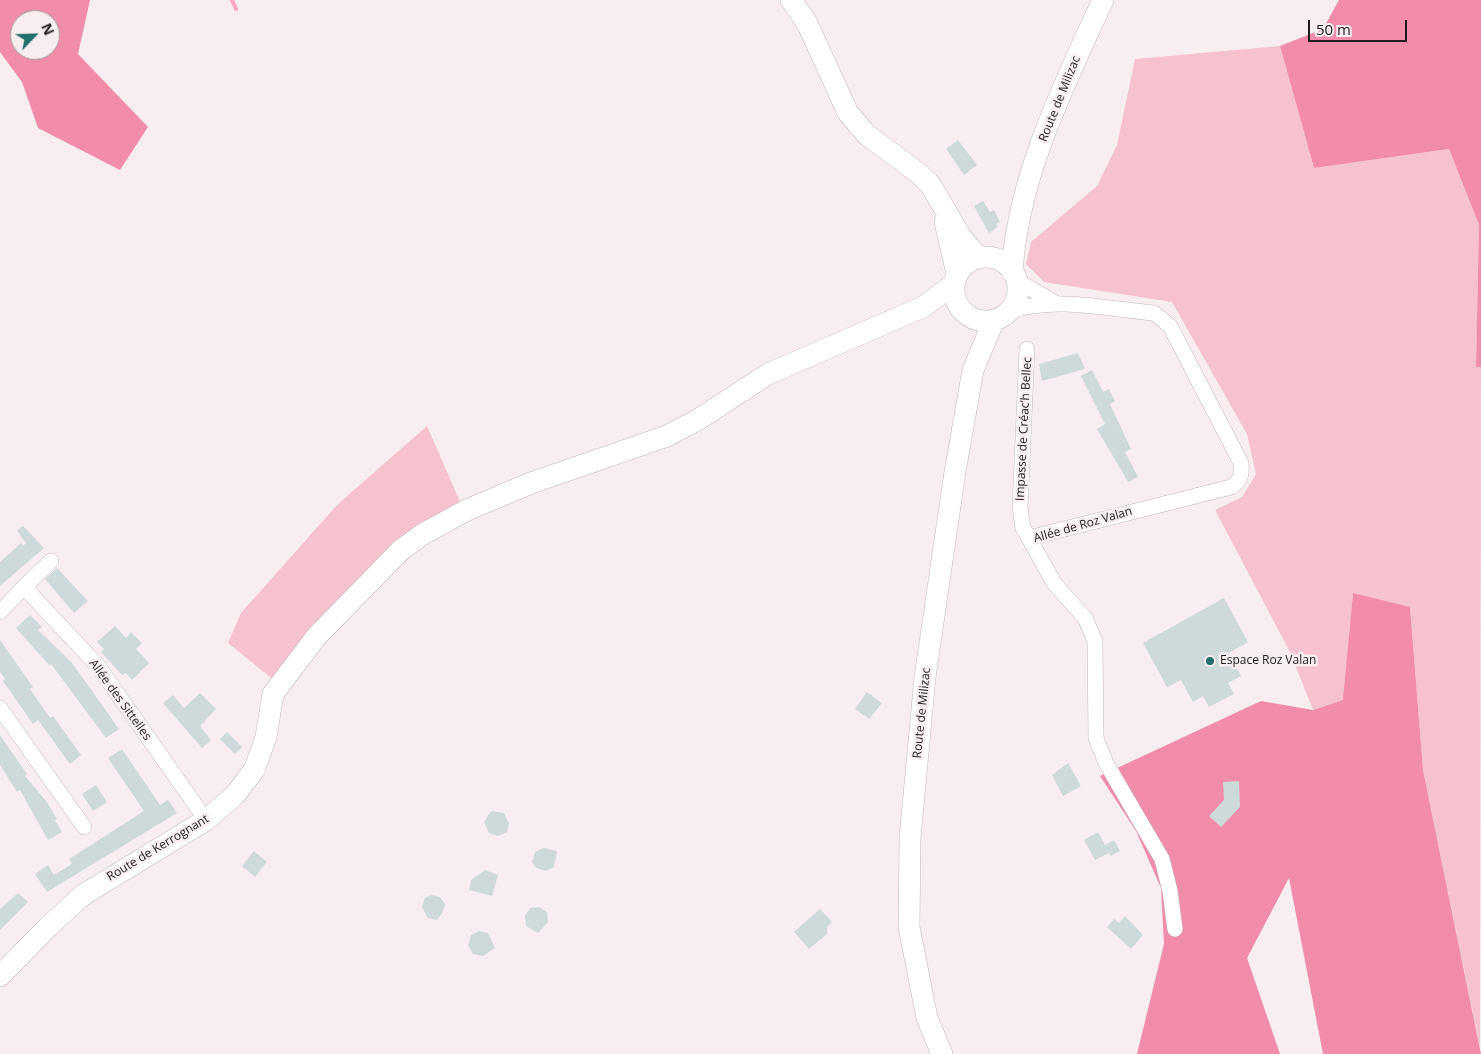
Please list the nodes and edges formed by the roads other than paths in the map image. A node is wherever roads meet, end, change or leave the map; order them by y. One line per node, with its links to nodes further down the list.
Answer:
1 (791, 0): 4 (street)
2 (1104, 0): 3 (street, Route de Milizac)
3 (1023, 201): 5 (street, Route de Milizac); 6 (street, Route de Milizac)
4 (940, 202): 5 (street); 7 (street)
5 (982, 257): 6 (street); 7 (street)
6 (1014, 276): 8 (street, Allée de Roz Valan); 11 (street)
7 (956, 279): 9 (street); 10 (street)
8 (1057, 304): 11 (street, Allée de Roz Valan); 14 (street, Allée de Roz Valan)
9 (923, 307): 10 (street); 19 (street, Route de Kerrognant)
10 (966, 314): 11 (street); 13 (street, Route de Milizac)
11 (1002, 315): 13 (street, Route de Milizac)
12 (1027, 349): 14 (street, Impasse de Créac’h Bellec)
13 (973, 370): 23 (street, Route de Milizac)
14 (1028, 538): 21 (street, Allée de Roz Valan)
15 (51, 561): 16 (street)
16 (24, 587): 17 (street); 19 (street, Allée des Sittelles)
17 (0, 612)
18 (0, 708): 20 (street)
19 (206, 820): 22 (street, Route de Kerrognant)
20 (84, 827)
21 (1175, 929)
22 (0, 976)
23 (942, 1054)

